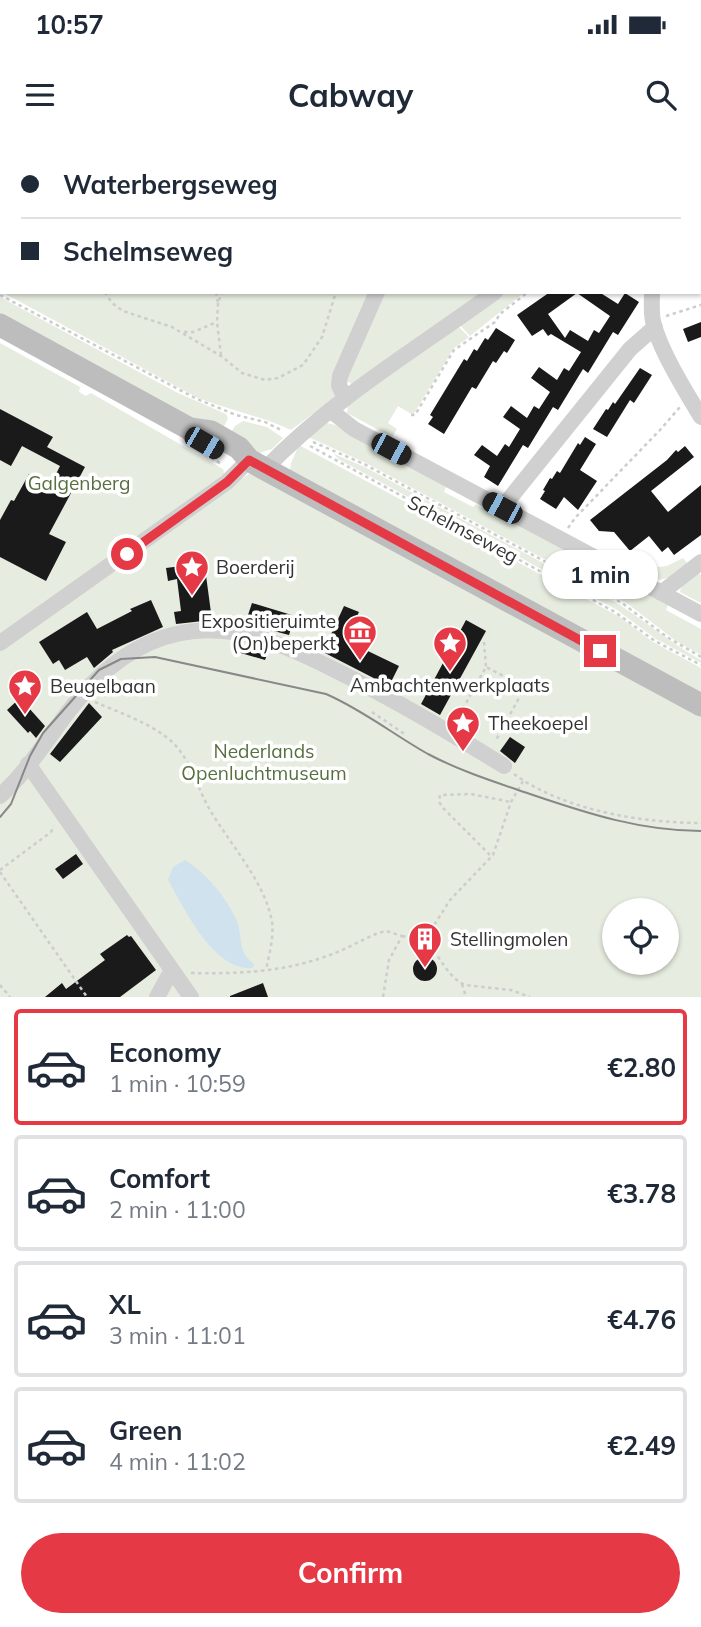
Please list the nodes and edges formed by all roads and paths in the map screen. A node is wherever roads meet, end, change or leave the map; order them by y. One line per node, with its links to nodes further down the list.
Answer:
1 (106, 294): 15 (path)
2 (216, 294): 10 (path)
3 (221, 294): 10 (path)
4 (336, 294): 16 (path)
5 (376, 294): 18 (street)
6 (492, 294): 18 (street)
7 (525, 294): 20 (path)
8 (652, 294): 13 (street)
9 (0, 295): 22 (path, Schelmseweg)
10 (218, 303): 12 (path)
11 (701, 305): 13 (path)
12 (217, 322): 15 (path); 16 (path)
13 (654, 324): 17 (street); 24 (street)
14 (0, 325): 23 (main road)
15 (182, 332): 16 (path)
16 (221, 356)
17 (688, 397): 21 (street); 25 (path)
18 (345, 398): 19 (street)
19 (330, 410): 22 (street); 24 (street)
20 (411, 415)
21 (701, 417)
22 (295, 438): 23 (street); 31 (path, Schelmseweg); 32 (path, Schelmseweg)
23 (257, 464): 30 (street); 35 (main road)
24 (502, 508): 25 (street)
25 (561, 540): 27 (street)
26 (701, 562): 27 (street)
27 (661, 593): 28 (street)
28 (701, 614)
29 (484, 642): 33 (path)
30 (0, 643)
31 (701, 657)
32 (701, 665)
33 (486, 667): 37 (path); 39 (path)
34 (83, 695): 37 (street); 40 (street); 51 (path)
35 (701, 705)
36 (372, 712): 38 (path)
37 (449, 733): 39 (street)
38 (406, 735)
39 (487, 756): 41 (street)
40 (27, 764): 43 (street); 45 (street)
41 (504, 766): 42 (path)
42 (523, 780): 44 (path); 46 (path)
43 (0, 796)
44 (512, 802): 47 (path); 47 (path)
45 (59, 812): 48 (path); 52 (street)
46 (701, 823)
47 (491, 856): 50 (path)
48 (0, 871): 56 (path)
49 (402, 936): 50 (path); 51 (path); 59 (path)
50 (424, 941): 53 (path)
51 (266, 970): 52 (path)
52 (174, 973): 57 (street); 58 (street)
53 (462, 984): 60 (path); 61 (path)
54 (0, 985): 55 (path)
55 (10, 997)
56 (87, 997)
57 (157, 997)
58 (191, 997)
59 (383, 997)
60 (466, 997)
61 (530, 997)

